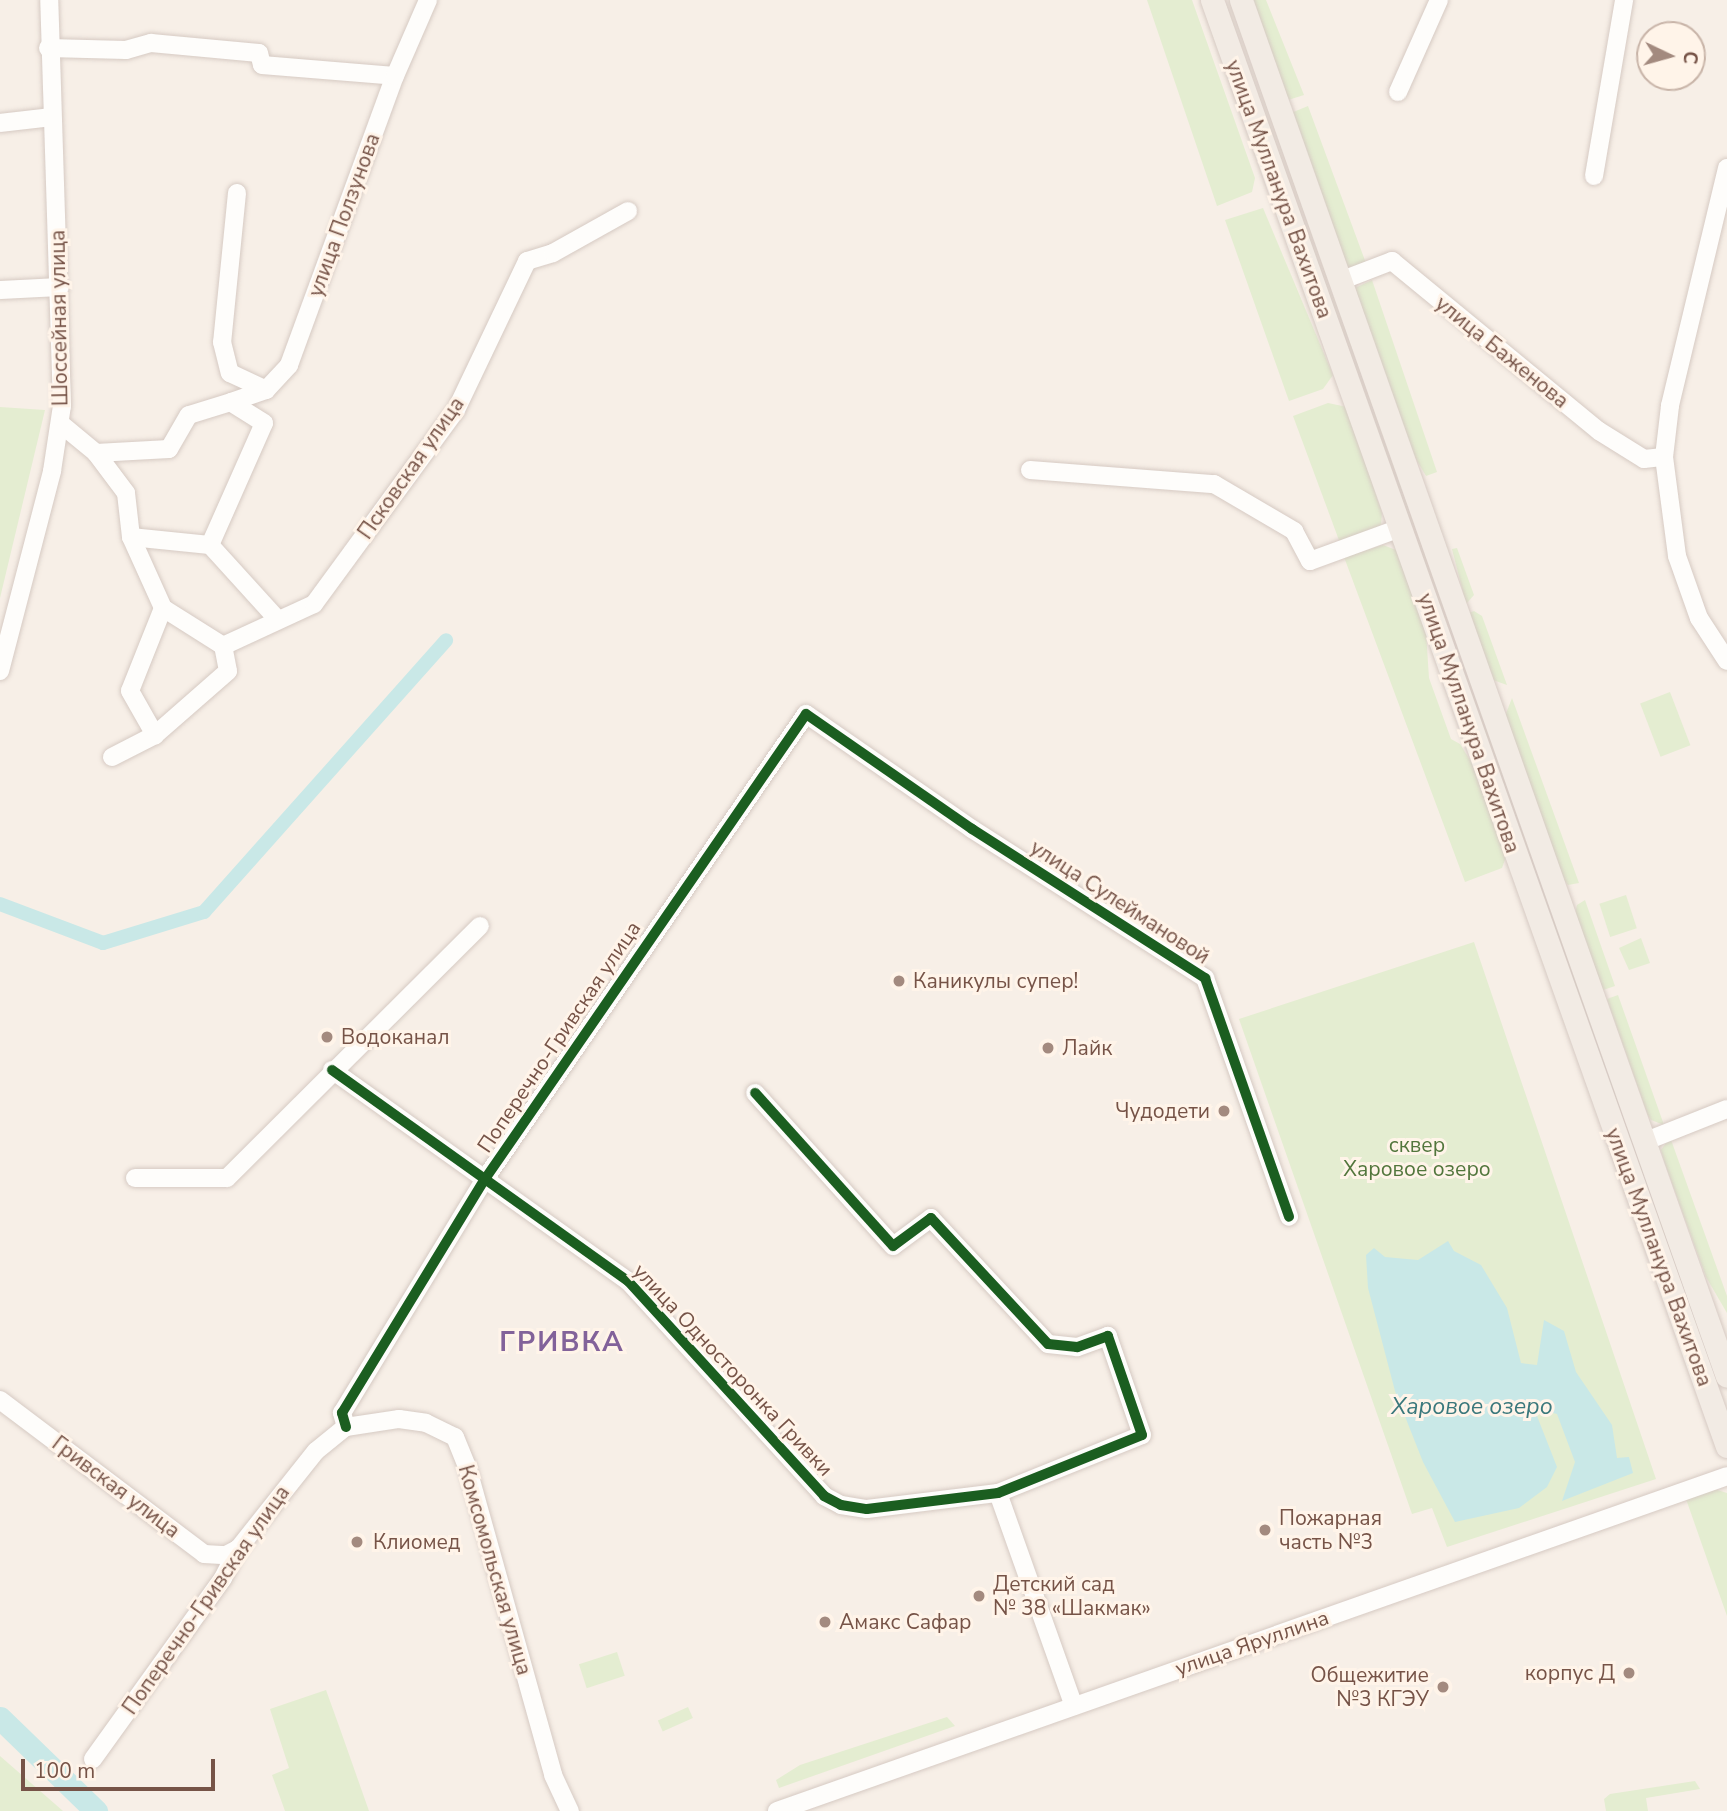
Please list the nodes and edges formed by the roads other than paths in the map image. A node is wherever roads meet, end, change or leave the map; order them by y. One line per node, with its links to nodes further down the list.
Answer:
1 (49, 0): 7 (street, Шоссейная улица)
2 (428, 0): 8 (street, улица Ползунова)
3 (1212, 0): 25 (main road, улица Мулланура Вахитова)
4 (1241, 0): 16 (main road, улица Мулланура Вахитова)
5 (1439, 0): 9 (street)
6 (1624, 0): 13 (street)
7 (48, 48): 8 (street); 10 (street, Шоссейная улица)
8 (395, 76): 19 (street, улица Ползунова)
9 (1398, 92)
10 (52, 117): 11 (street); 17 (street, Шоссейная улица)
11 (0, 123)
12 (1727, 167): 23 (street)
13 (1594, 176)
14 (237, 193): 19 (street)
15 (628, 211): 29 (street, Псковская улица)
16 (1340, 281): 23 (street, улица Баженова); 40 (main road, улица Мулланура Вахитова)
17 (60, 287): 18 (street); 21 (street, Шоссейная улица)
18 (0, 290)
19 (266, 390): 20 (street, улица Ползунова)
20 (231, 402): 22 (street, улица Ползунова); 27 (street)
21 (61, 424): 22 (street); 32 (street, Шоссейная улица)
22 (96, 453): 26 (street)
23 (1664, 457): 31 (street)
24 (1030, 470): 25 (street)
25 (1400, 528): 47 (main road, улица Мулланура Вахитова)
26 (131, 537): 27 (street); 28 (street)
27 (210, 545): 29 (street)
28 (163, 608): 30 (street); 34 (street)
29 (278, 620): 30 (street, Псковская улица)
30 (223, 646): 34 (street)
31 (1727, 661)
32 (0, 671)
33 (806, 714): 42 (street, Поперечно-Гривская улица); 43 (street, улица Сулеймановой)
34 (155, 735): 35 (street)
35 (112, 757)
36 (480, 926): 37 (street)
37 (332, 1070): 41 (street); 42 (street, улица Односторонка Гривки)
38 (755, 1093): 49 (street, улица Односторонка Гривки)
39 (1727, 1109): 40 (street)
40 (1646, 1141): 44 (main road, улица Мулланура Вахитова)
41 (135, 1178)
42 (485, 1179): 46 (street, Поперечно-Гривская улица); 49 (street, улица Односторонка Гривки)
43 (1289, 1217)
44 (1727, 1376)
45 (0, 1400): 50 (street, Гривская улица)
46 (346, 1427): 50 (street, Поперечно-Гривская улица); 53 (street, Комсомольская улица)
47 (1727, 1446)
48 (1727, 1476): 51 (street, улица Яруллина)
49 (998, 1493): 51 (street)
50 (238, 1549): 52 (street, Поперечно-Гривская улица)
51 (1074, 1706): 54 (street, улица Яруллина)
52 (93, 1759)
53 (570, 1811)
54 (777, 1811)

